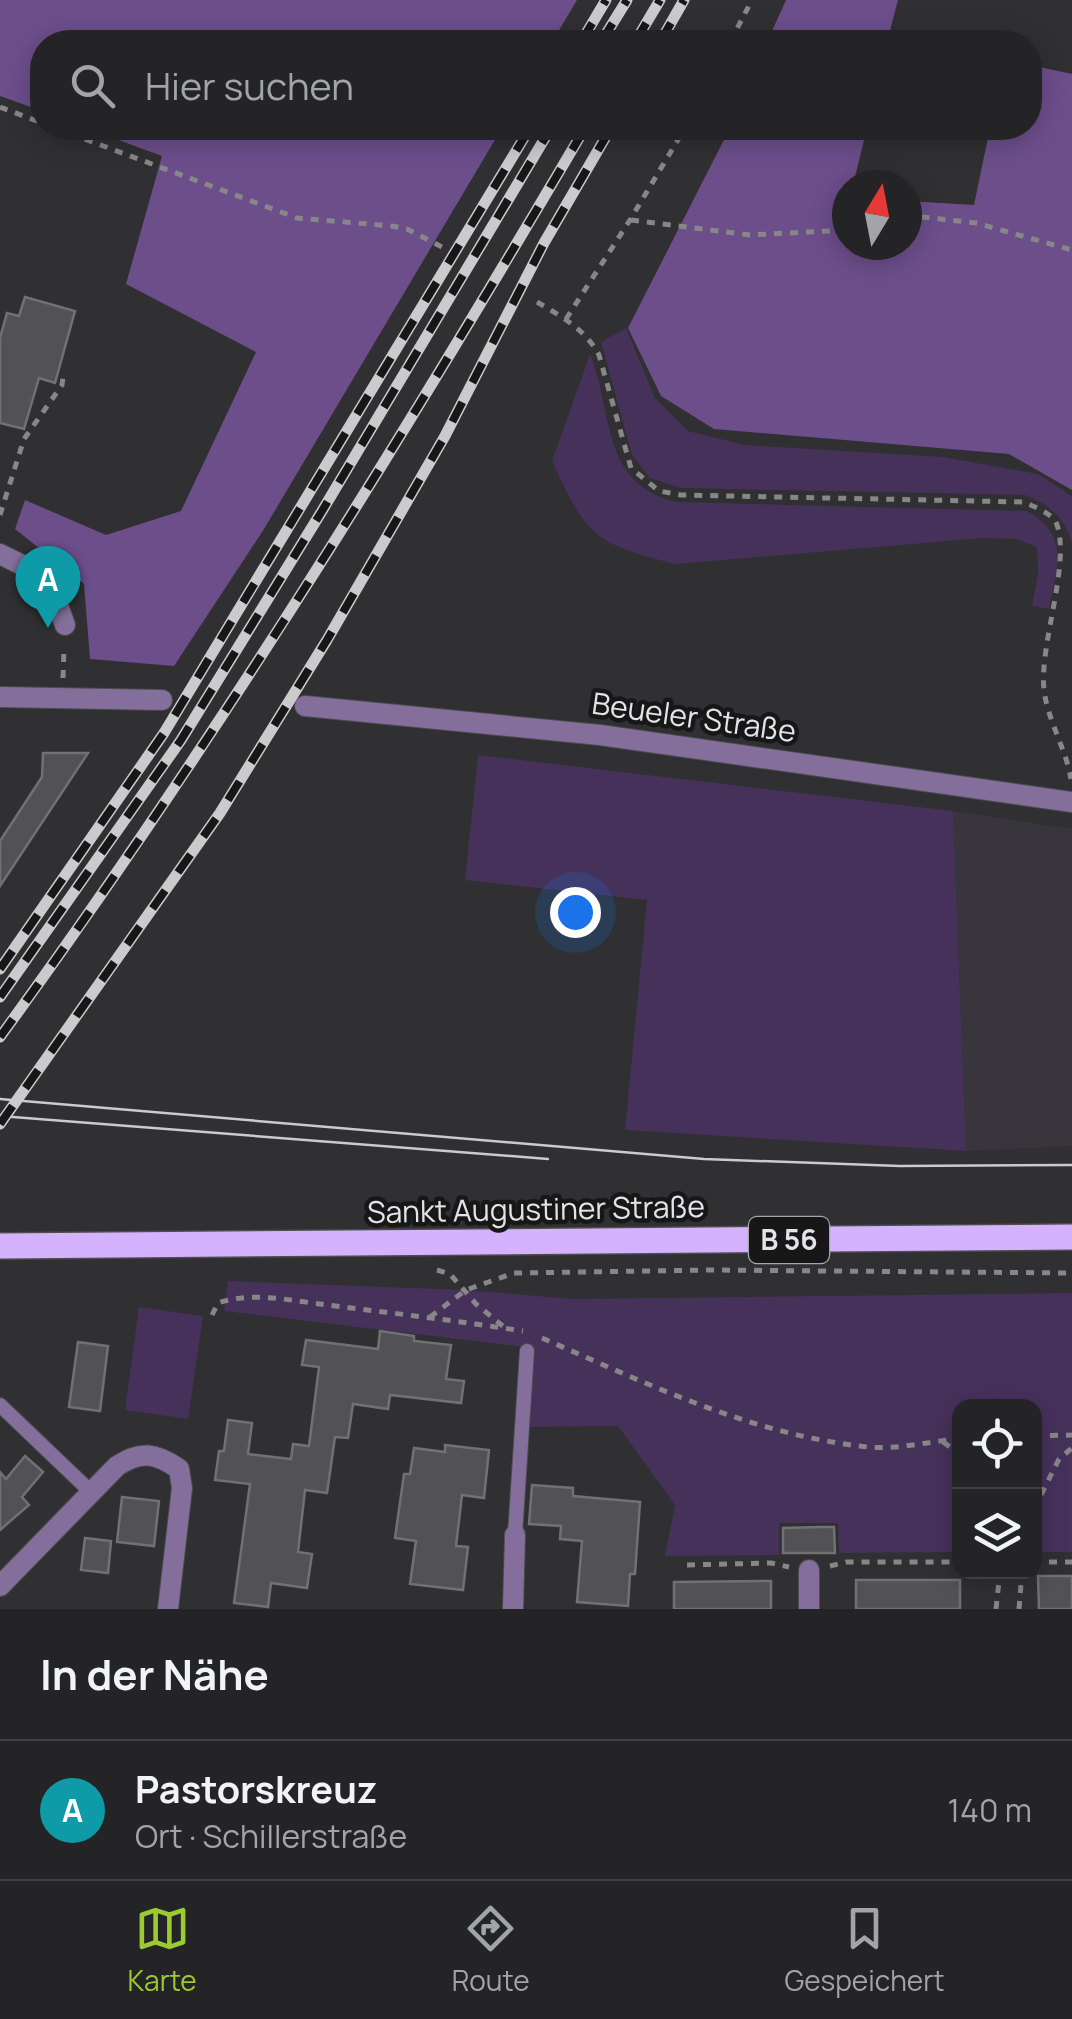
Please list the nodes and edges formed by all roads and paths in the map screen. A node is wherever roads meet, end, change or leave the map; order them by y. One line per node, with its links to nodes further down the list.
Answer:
1 (752, 0): 2 (path)
2 (736, 30)
3 (0, 107): 4 (path)
4 (30, 118)
5 (86, 140): 10 (path)
6 (678, 140): 8 (path)
7 (922, 218): 11 (path)
8 (630, 220): 9 (path); 13 (path)
9 (832, 231)
10 (442, 247)
11 (1072, 250)
12 (537, 302): 13 (path)
13 (566, 319): 22 (path)
14 (64, 377): 15 (path)
15 (0, 515)
16 (0, 554): 17 (street)
17 (65, 624): 18 (path)
18 (62, 696): 19 (street); 20 (street)
19 (0, 698)
20 (162, 700)
21 (306, 706): 23 (street, Beueler Straße)
22 (1072, 786)
23 (1072, 802)
24 (1072, 1237): 25 (main road, Sankt Augustiner Straße / B 56)
25 (0, 1246)
26 (1072, 1273): 27 (path)
27 (466, 1290): 29 (path); 30 (path)
28 (212, 1315): 29 (path)
29 (430, 1317): 30 (path)
30 (506, 1329): 36 (path)
31 (527, 1351): 41 (lane)
32 (0, 1404): 39 (lane)
33 (1072, 1435): 34 (path)
34 (1042, 1436)
35 (952, 1439): 36 (path)
36 (940, 1440): 37 (path)
37 (952, 1448)
38 (1072, 1448): 40 (path)
39 (91, 1492): 49 (street); 50 (street)
40 (1042, 1494)
41 (515, 1535): 51 (street)
42 (952, 1562): 46 (path)
43 (1048, 1562): 44 (path)
44 (1072, 1562)
45 (687, 1565): 46 (path)
46 (809, 1570): 52 (street)
47 (999, 1579): 53 (path)
48 (1022, 1579): 54 (path)
49 (0, 1586)
50 (168, 1609)
51 (514, 1609)
52 (809, 1609)
53 (996, 1609)
54 (1020, 1609)

